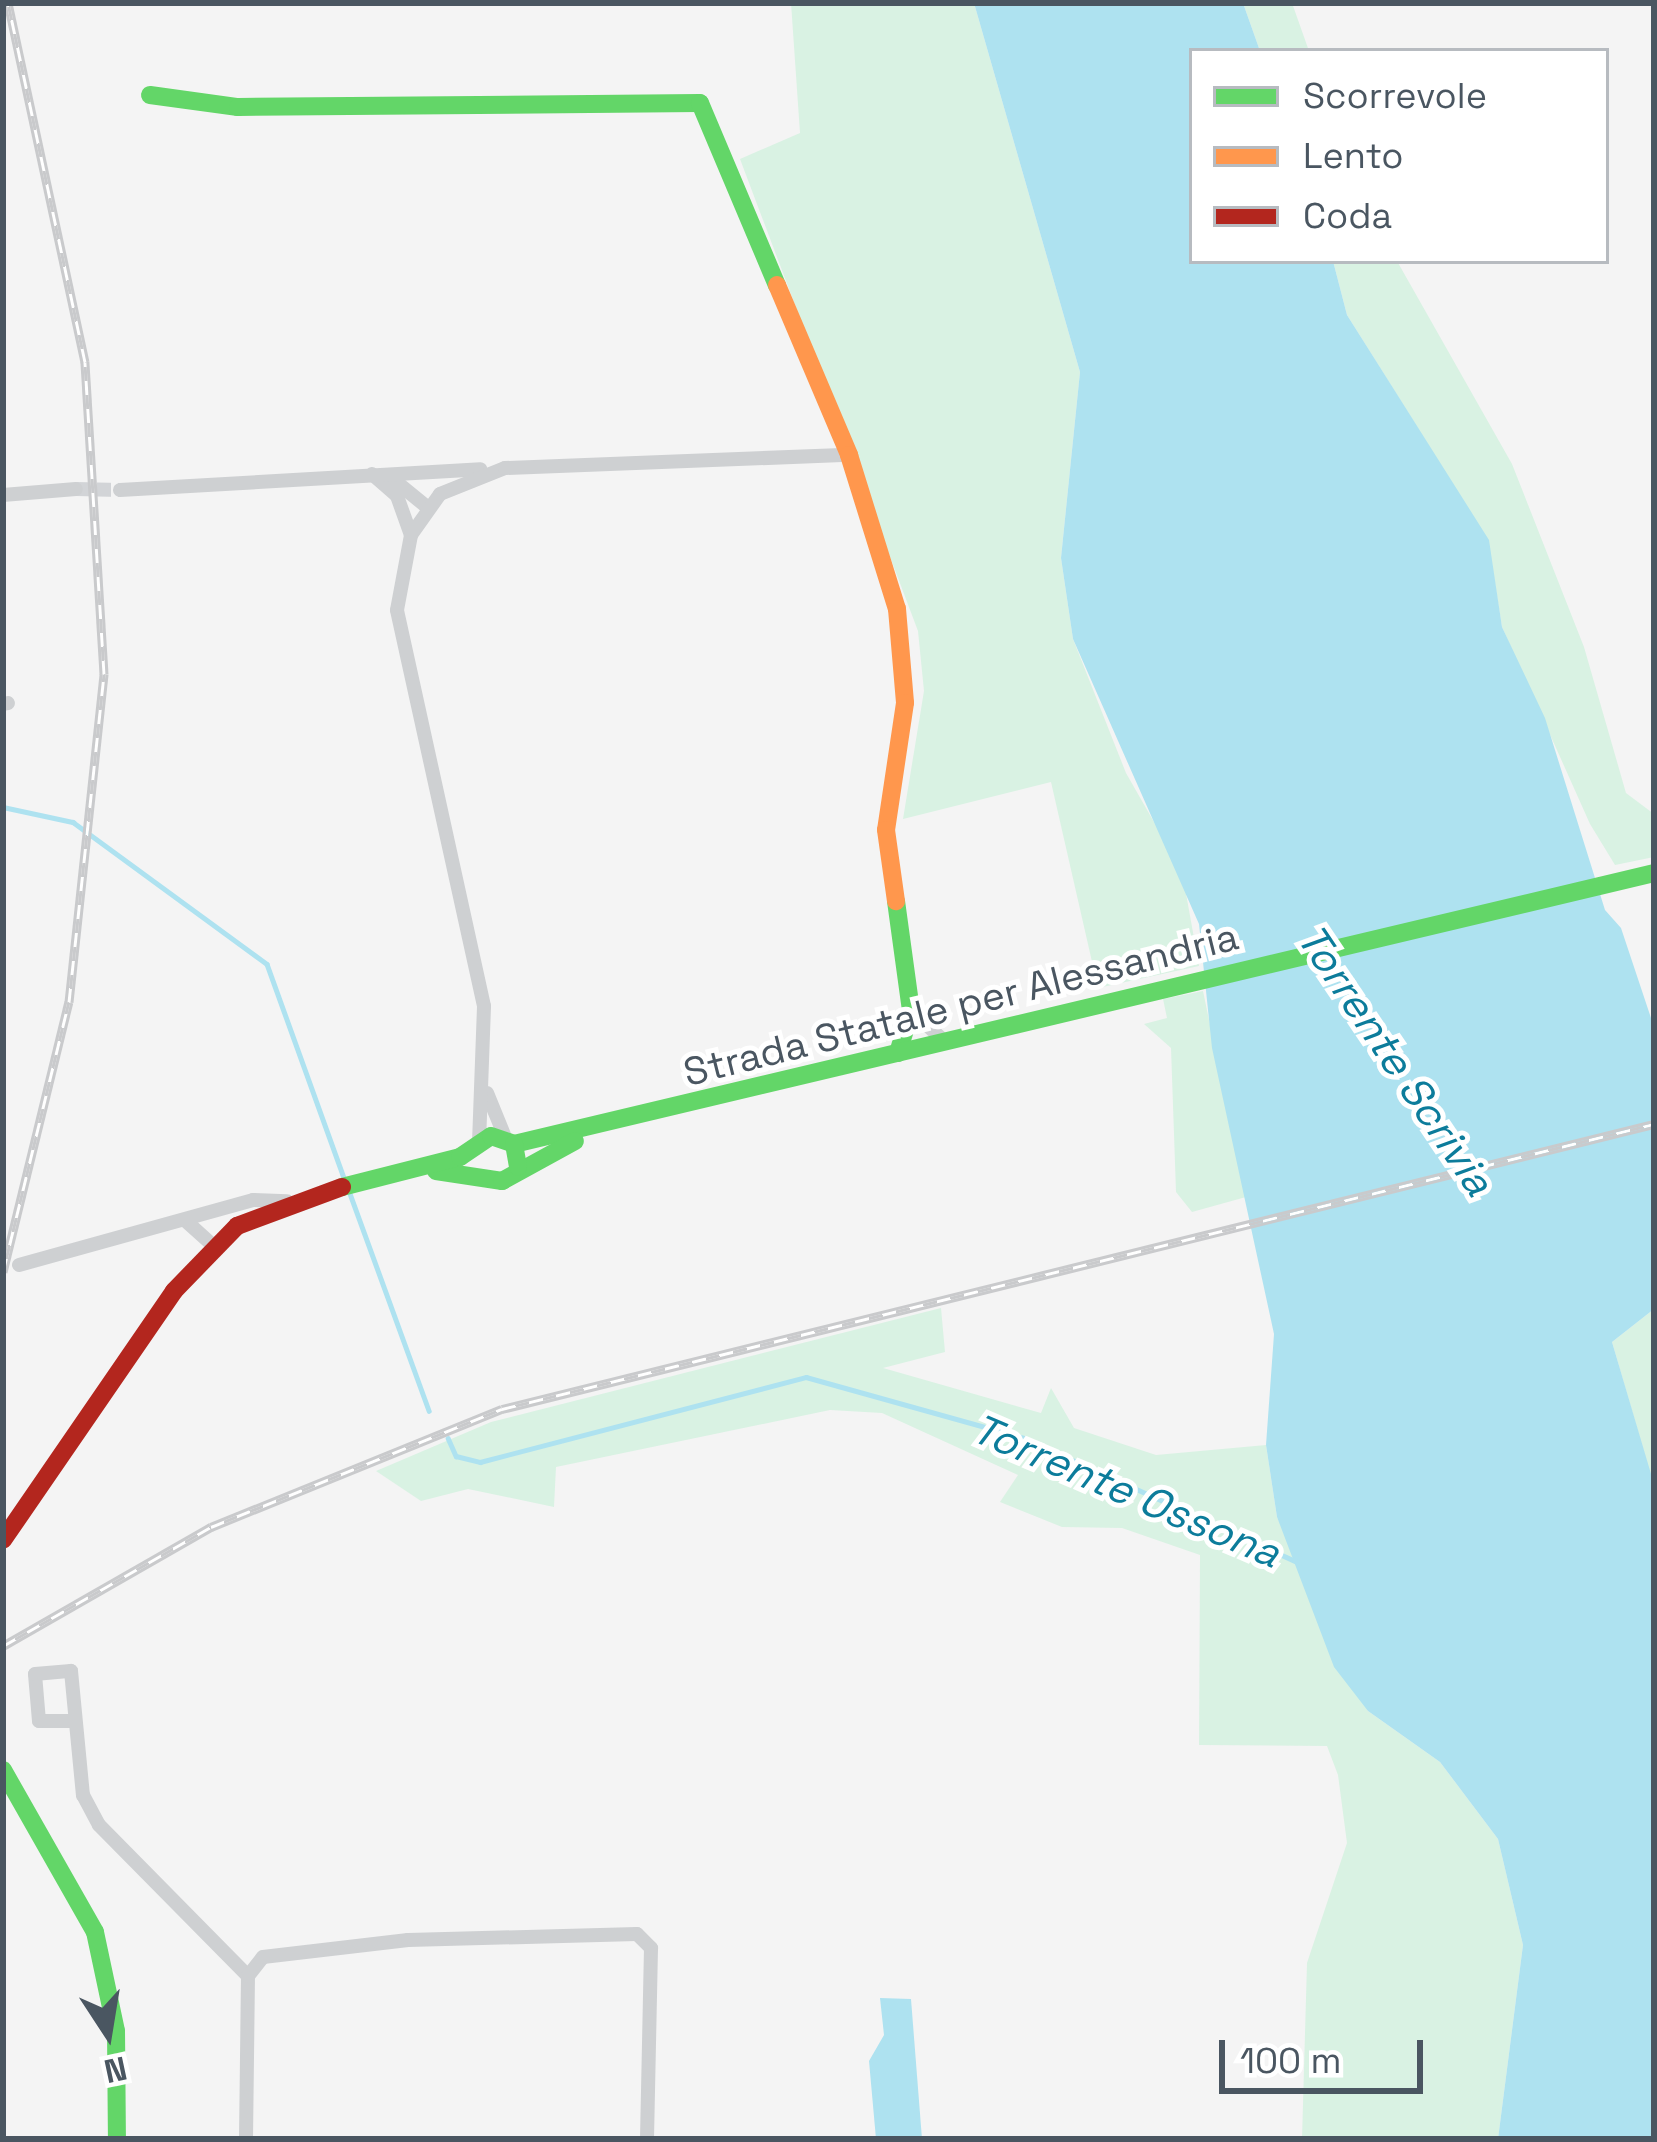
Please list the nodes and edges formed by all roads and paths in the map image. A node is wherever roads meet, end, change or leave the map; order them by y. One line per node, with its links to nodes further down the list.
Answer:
1 (150, 95): 2 (main road)
2 (849, 455): 3 (street); 11 (main road)
3 (505, 468): 4 (street); 8 (street)
4 (372, 474): 6 (street); 8 (street); 9 (street)
5 (76, 489): 7 (street)
6 (120, 490)
7 (3, 495)
8 (427, 507): 9 (street)
9 (411, 535): 14 (street)
10 (1644, 875): 12 (main road, Strada Statale per Alessandria)
11 (911, 1010): 12 (street); 13 (main road)
12 (944, 1041): 13 (main road, Strada Statale per Alessandria)
13 (898, 1053): 15 (main road, Strada Statale per Alessandria)
14 (485, 1076): 16 (street); 17 (street)
15 (633, 1118): 16 (main road, Strada Statale per Alessandria); 18 (main road, Strada Statale per Alessandria)
16 (510, 1140): 17 (main road, Strada Statale per Alessandria); 18 (main road)
17 (476, 1147): 19 (main road, Strada Statale per Alessandria); 20 (main road)
18 (518, 1168): 20 (main road, Strada Statale per Alessandria)
19 (419, 1170): 20 (main road, Strada Statale per Alessandria); 21 (main road, Strada Statale per Alessandria)
20 (479, 1174)
21 (287, 1201): 22 (street); 23 (main road, Strada Statale per Alessandria)
22 (182, 1221): 23 (street); 24 (street)
23 (214, 1246): 25 (main road, Strada Statale per Alessandria)
24 (19, 1265)
25 (3, 1540)
26 (75, 1721): 28 (street)
27 (3, 1770): 29 (main road)
28 (248, 1976): 30 (street); 31 (street)
29 (117, 2139)
30 (245, 2139)
31 (647, 2139)

